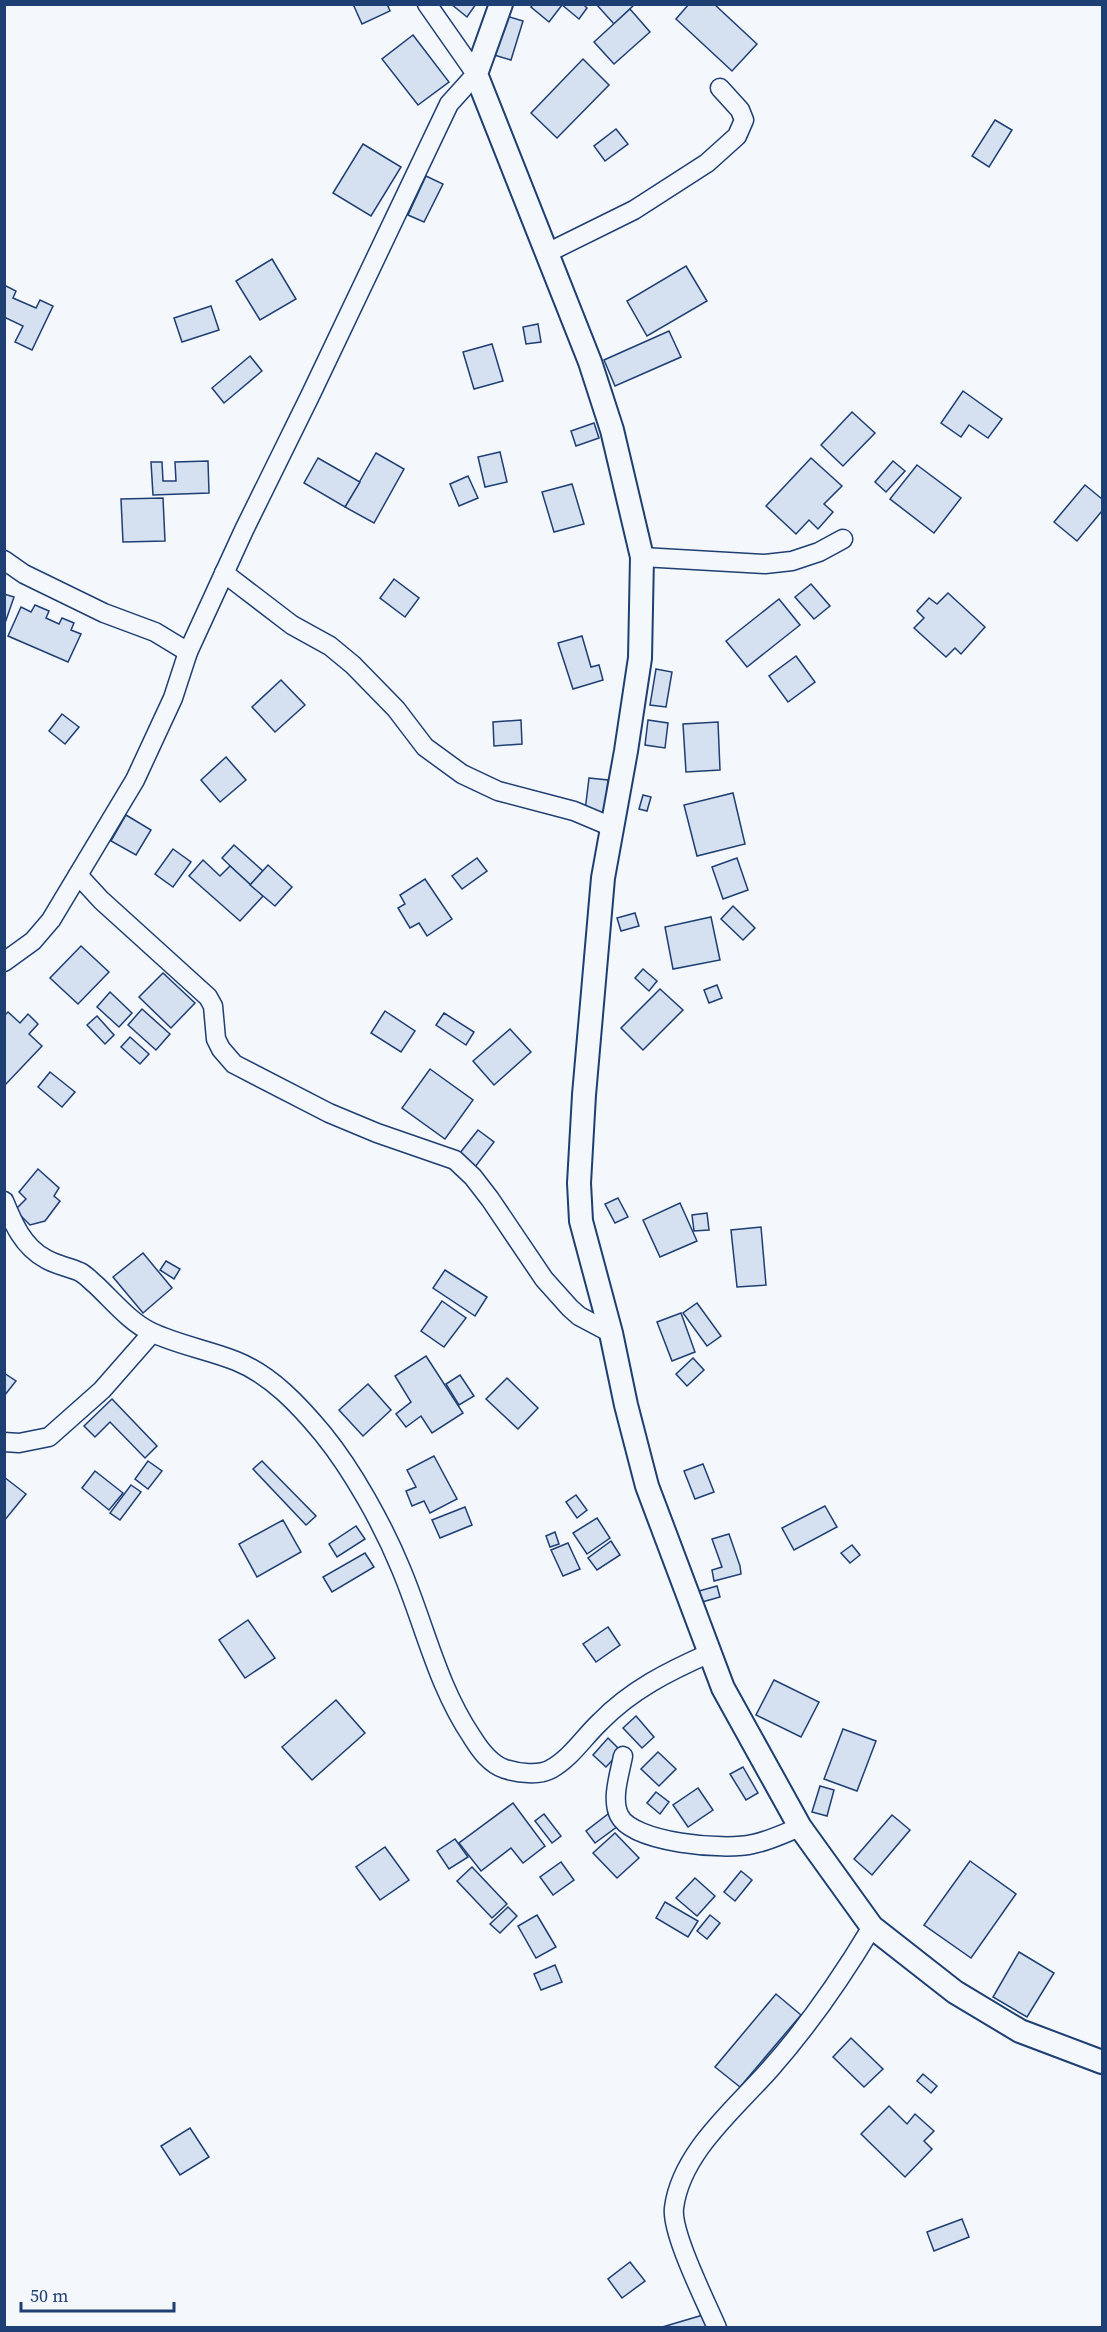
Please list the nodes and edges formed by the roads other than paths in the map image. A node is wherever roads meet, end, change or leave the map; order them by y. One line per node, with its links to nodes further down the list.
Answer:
1 (427, 4): 3 (street)
2 (501, 4): 3 (street)
3 (476, 74): 5 (street); 9 (street)
4 (720, 88): 5 (street)
5 (546, 253): 7 (street)
6 (843, 539): 7 (street)
7 (642, 557): 11 (street)
8 (4, 560): 10 (street)
9 (224, 573): 10 (street); 11 (street)
10 (188, 652): 12 (street)
11 (612, 827): 16 (street)
12 (78, 875): 13 (street); 16 (street)
13 (4, 962)
14 (4, 1201): 15 (street)
15 (152, 1333): 17 (street); 18 (street)
16 (611, 1333): 18 (street)
17 (4, 1442)
18 (710, 1653): 20 (street)
19 (623, 1756): 20 (street)
20 (800, 1827): 21 (street)
21 (872, 1927): 22 (street); 23 (street)
22 (1102, 2062)
23 (717, 2328)

